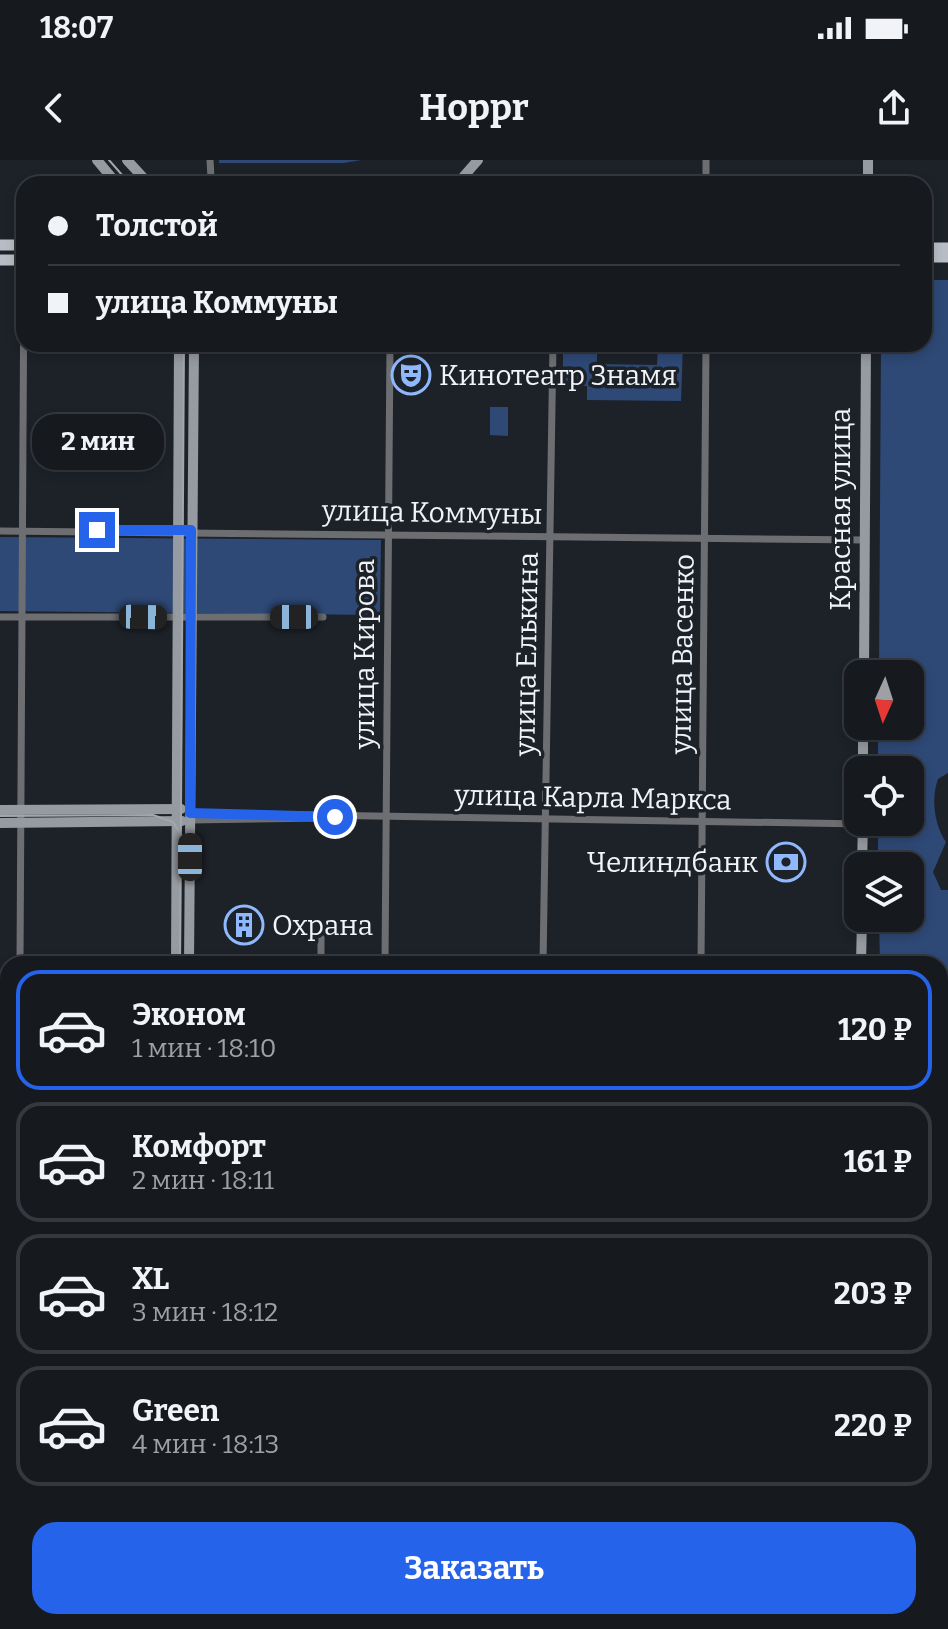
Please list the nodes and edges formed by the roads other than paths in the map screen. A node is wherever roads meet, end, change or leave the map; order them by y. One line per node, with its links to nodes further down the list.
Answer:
1 (97, 160): 4 (main road)
2 (127, 160): 5 (main road)
3 (478, 160): 6 (main road)
4 (110, 176)
5 (142, 176)
6 (464, 176)
7 (24, 352): 17 (street)
8 (179, 352): 14 (main road)
9 (194, 352): 15 (main road)
10 (390, 352): 18 (street, улица Кирова)
11 (553, 352): 19 (street, улица Елькина)
12 (706, 352): 20 (street, улица Васенко)
13 (866, 352): 21 (main road, Красная улица)
14 (178, 530): 15 (street, улица Коммуны); 17 (street, улица Коммуны); 25 (main road)
15 (191, 530): 18 (street, улица Коммуны); 26 (main road)
16 (0, 531): 17 (street, улица Коммуны)
17 (24, 531): 23 (street)
18 (389, 533): 19 (street, улица Коммуны); 32 (street, улица Кирова)
19 (550, 537): 20 (street, улица Коммуны); 34 (street, улица Елькина)
20 (706, 538): 21 (street, улица Коммуны); 37 (street, улица Васенко)
21 (864, 540): 27 (main road, Красная улица)
22 (0, 617): 23 (street)
23 (24, 617): 25 (street); 30 (street)
24 (323, 617): 26 (street)
25 (177, 618): 26 (street); 28 (main road)
26 (190, 618): 31 (main road)
27 (864, 660)
28 (177, 808): 30 (main road, улица Карла Маркса); 31 (main road, улица Карла Маркса); 33 (main road)
29 (0, 810): 30 (main road, улица Карла Маркса)
30 (20, 810): 36 (street)
31 (190, 817): 32 (street, улица Карла Маркса); 33 (main road, улица Карла Маркса); 43 (main road)
32 (387, 818): 34 (street, улица Карла Маркса); 45 (street, улица Кирова)
33 (177, 821): 36 (main road, улица Карла Маркса); 42 (main road)
34 (545, 821): 37 (street, улица Карла Маркса); 46 (street, улица Елькина)
35 (0, 823): 36 (main road, улица Карла Маркса)
36 (20, 823): 41 (street)
37 (701, 823): 38 (street, улица Карла Маркса); 47 (street, улица Васенко)
38 (844, 823)
39 (862, 932): 48 (main road)
40 (321, 936): 44 (street)
41 (20, 956)
42 (176, 956)
43 (189, 956)
44 (321, 956)
45 (385, 956)
46 (543, 956)
47 (701, 956)
48 (861, 956)

